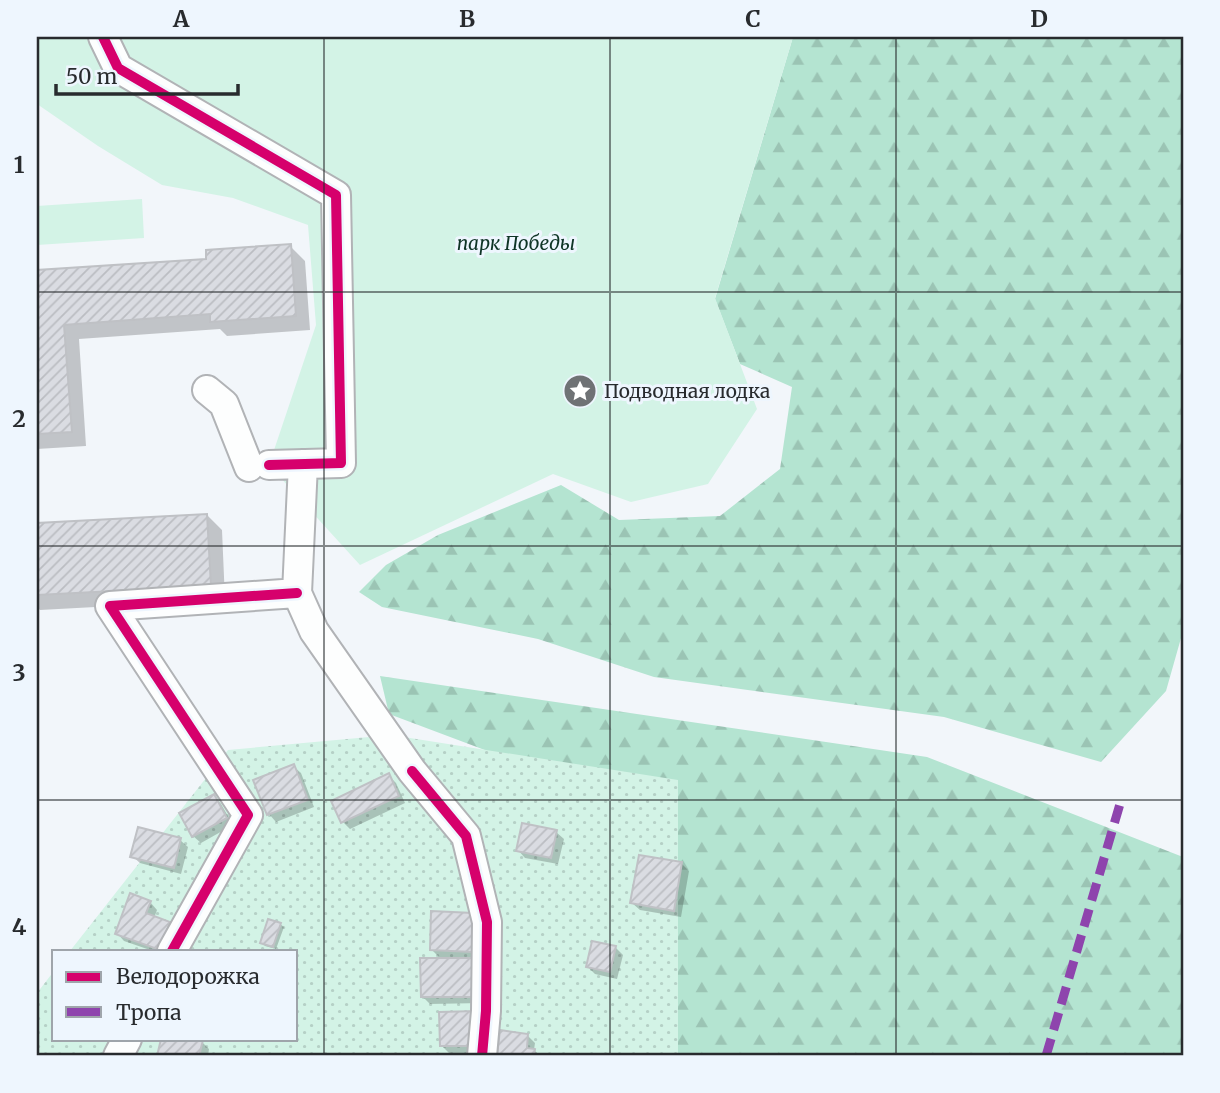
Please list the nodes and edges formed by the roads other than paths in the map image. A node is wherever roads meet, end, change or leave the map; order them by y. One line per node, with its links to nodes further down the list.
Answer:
1 (103, 37): 3 (street)
2 (206, 390): 3 (street)
3 (303, 464): 4 (street)
4 (297, 593): 5 (street); 8 (street)
5 (173, 950)
6 (126, 1040): 7 (street)
7 (118, 1056)
8 (482, 1056)

